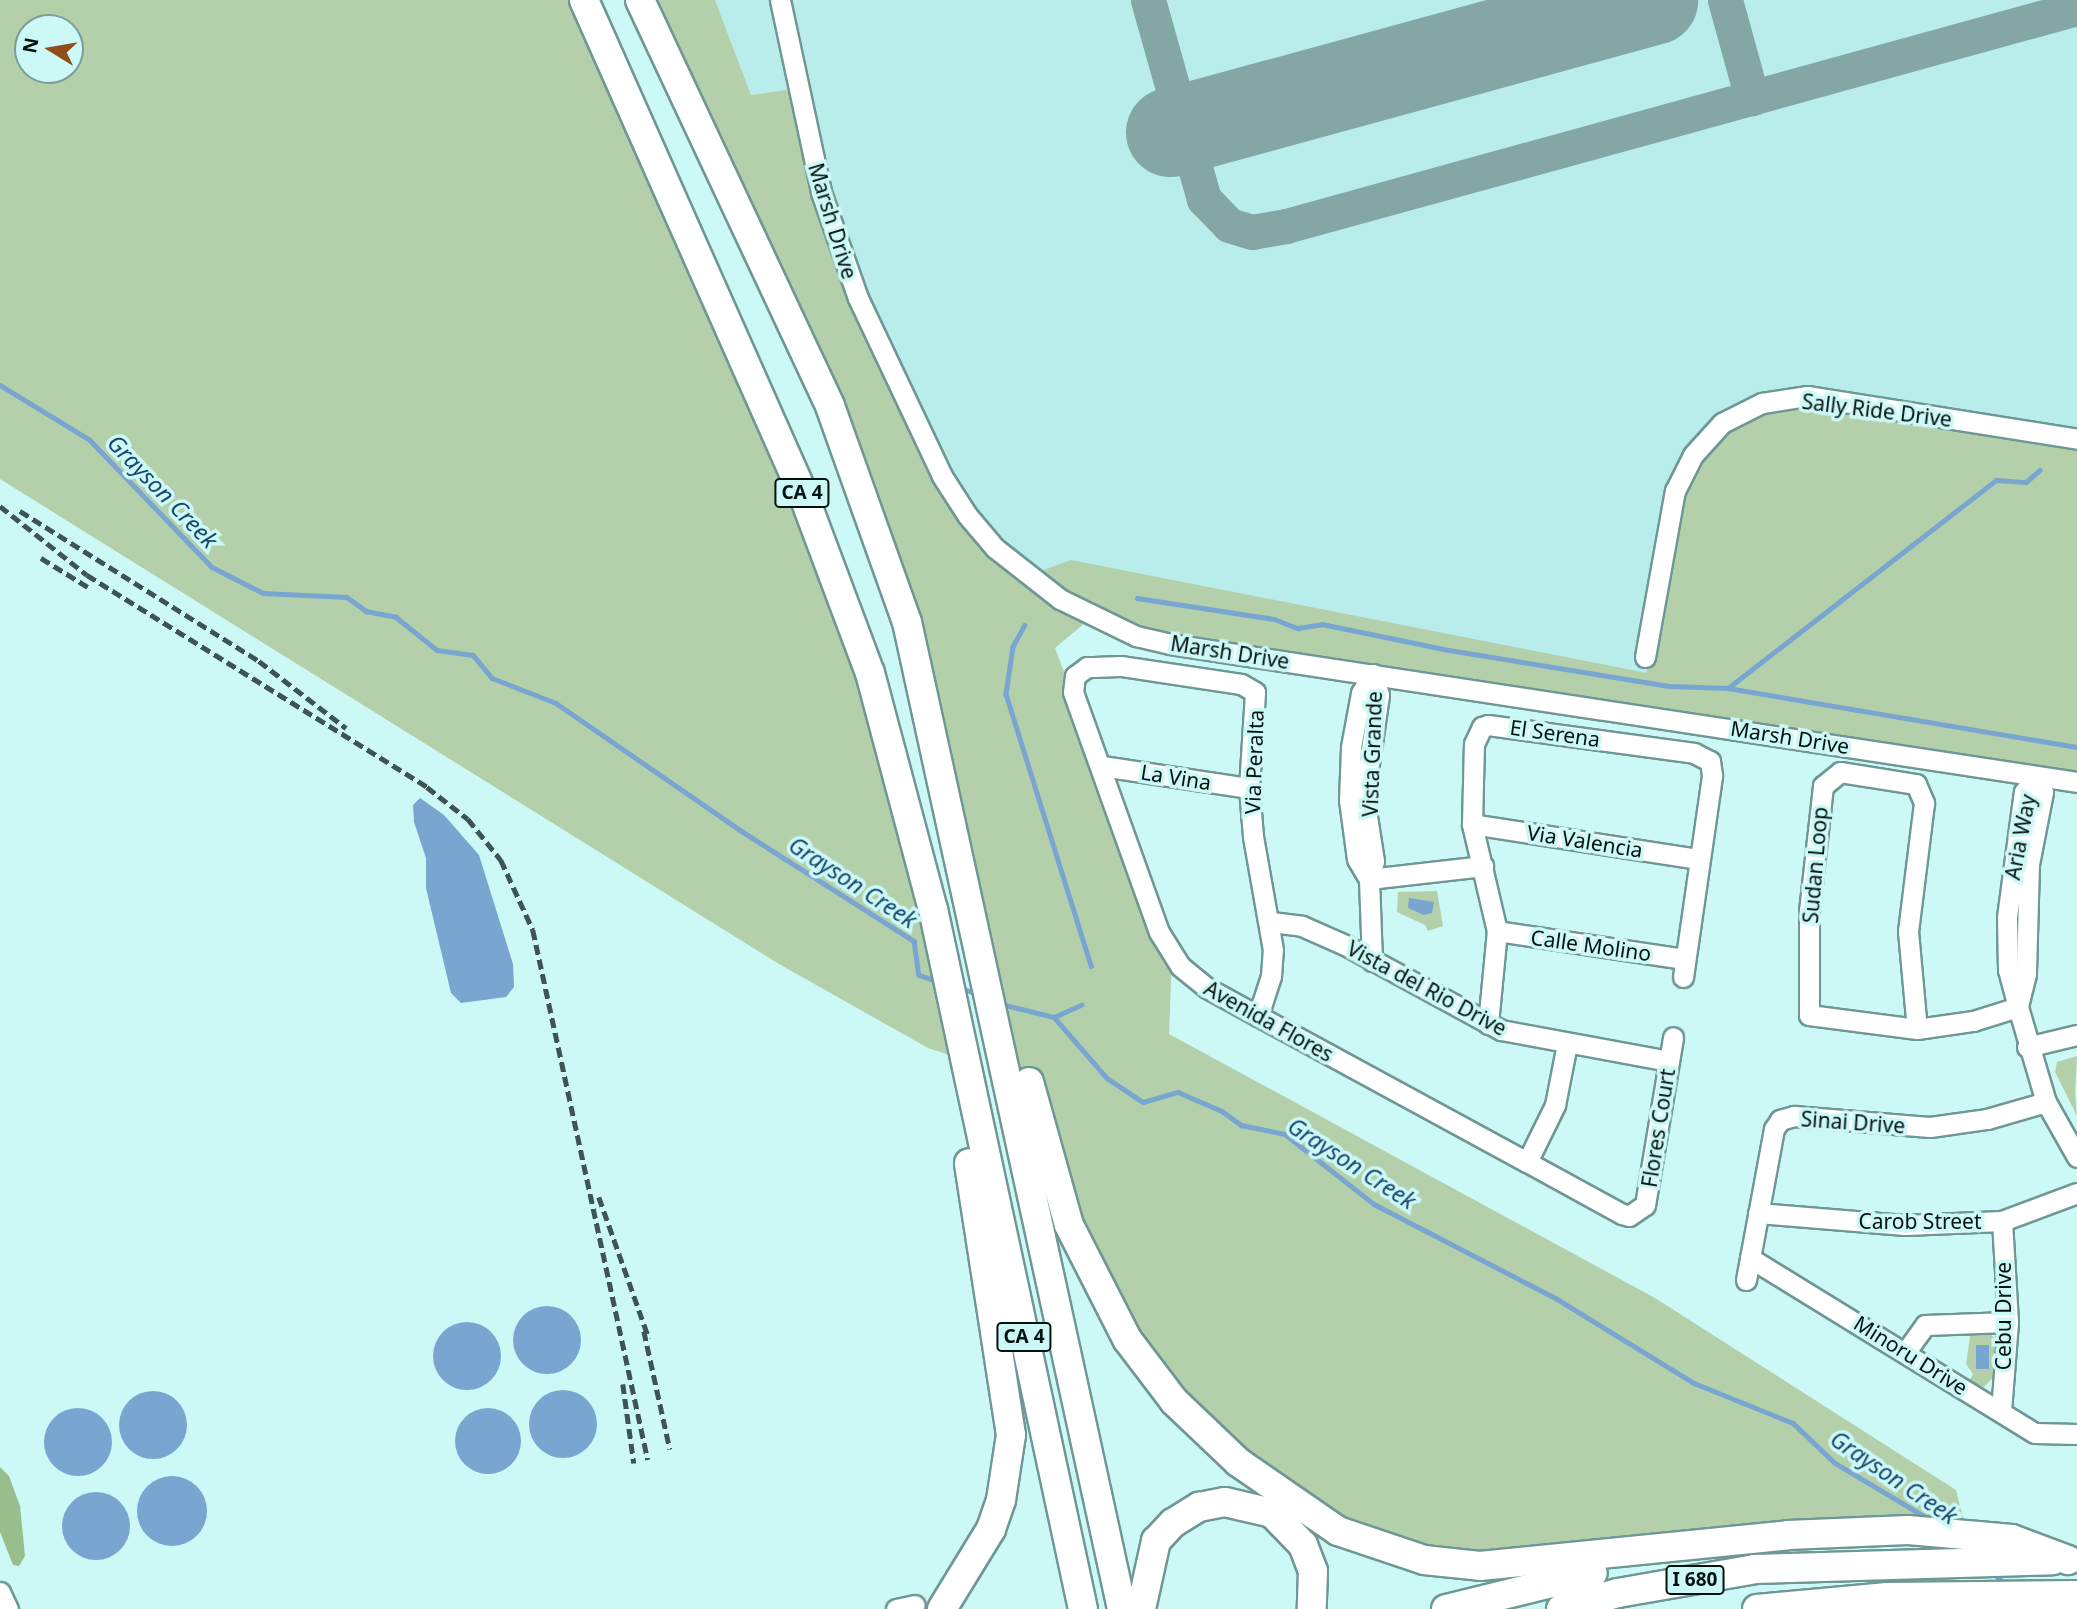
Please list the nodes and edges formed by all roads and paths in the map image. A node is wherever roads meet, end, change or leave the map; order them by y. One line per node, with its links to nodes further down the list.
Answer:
1 (584, 0): 29 (highway, CA 4)
2 (640, 0): 30 (highway, CA 4)
3 (780, 0): 6 (street, Marsh Drive)
4 (2077, 439): 5 (street, Sally Ride Drive)
5 (1645, 657)
6 (1373, 674): 9 (street, Marsh Drive); 15 (street, Vista Grande)
7 (1075, 676): 8 (street, Avenida Flores); 11 (street, Via Peralta)
8 (1102, 766): 11 (street, La Vina); 21 (street, Avenida Flores)
9 (2036, 776): 10 (street, Marsh Drive); 20 (street, Aria Way)
10 (2077, 782)
11 (1249, 788): 16 (street, Via Peralta)
12 (1472, 824): 13 (street, Via Valencia); 13 (street, El Serena); 14 (street, El Serena)
13 (1699, 859): 19 (street, El Serena)
14 (1483, 866): 15 (street); 17 (street, El Serena)
15 (1369, 879): 18 (street, Vista Grande)
16 (1271, 922): 18 (street, Vista del Rio Drive); 21 (street, Via Peralta)
17 (1497, 931): 19 (street, Calle Molino); 22 (street, El Serena)
18 (1372, 961): 22 (street, Vista del Rio Drive)
19 (1684, 968)
20 (2018, 1007): 23 (street, Sudan Loop); 27 (street, Aria Way)
21 (1258, 1016): 33 (street, Avenida Flores)
22 (1488, 1024): 26 (street, Vista del Rio Drive)
23 (1917, 1028): 23 (street, Sudan Loop)
24 (2077, 1035): 27 (street)
25 (1673, 1037): 28 (street, Flores Court)
26 (1567, 1044): 28 (street, Vista del Rio Drive); 33 (street)
27 (2027, 1047): 31 (street, Aria Way)
28 (1668, 1061): 36 (street, Flores Court)
29 (962, 1062): 48 (highway); 50 (highway, CA 4)
30 (1023, 1095): 44 (highway); 51 (highway, CA 4)
31 (2046, 1102): 32 (street, Aria Way); 35 (street, Sinai Drive)
32 (2077, 1157)
33 (1527, 1162): 36 (street, Avenida Flores)
34 (2077, 1193): 37 (street, Carob Street)
35 (1758, 1213): 37 (street, Carob Street); 38 (street, Sinai Drive)
36 (1635, 1215)
37 (2002, 1221): 40 (street, Cebu Drive)
38 (1750, 1258): 39 (street, Sinai Drive); 41 (street, Minoru Drive)
39 (1746, 1280)
40 (2008, 1322): 41 (street); 42 (street, Cebu Drive)
41 (1907, 1350): 42 (street, Minoru Drive)
42 (2001, 1410): 43 (street, Minoru Drive)
43 (2077, 1434)
44 (1788, 1535): 45 (highway); 54 (highway)
45 (2072, 1560): 55 (highway, I 680)
46 (0, 1592): 49 (street)
47 (2077, 1595): 56 (highway)
48 (918, 1608)
49 (8, 1609)
50 (1083, 1609)
51 (1122, 1609)
52 (1141, 1609): 53 (highway)
53 (1312, 1609)
54 (1446, 1609)
55 (1561, 1609)
56 (1757, 1609)

